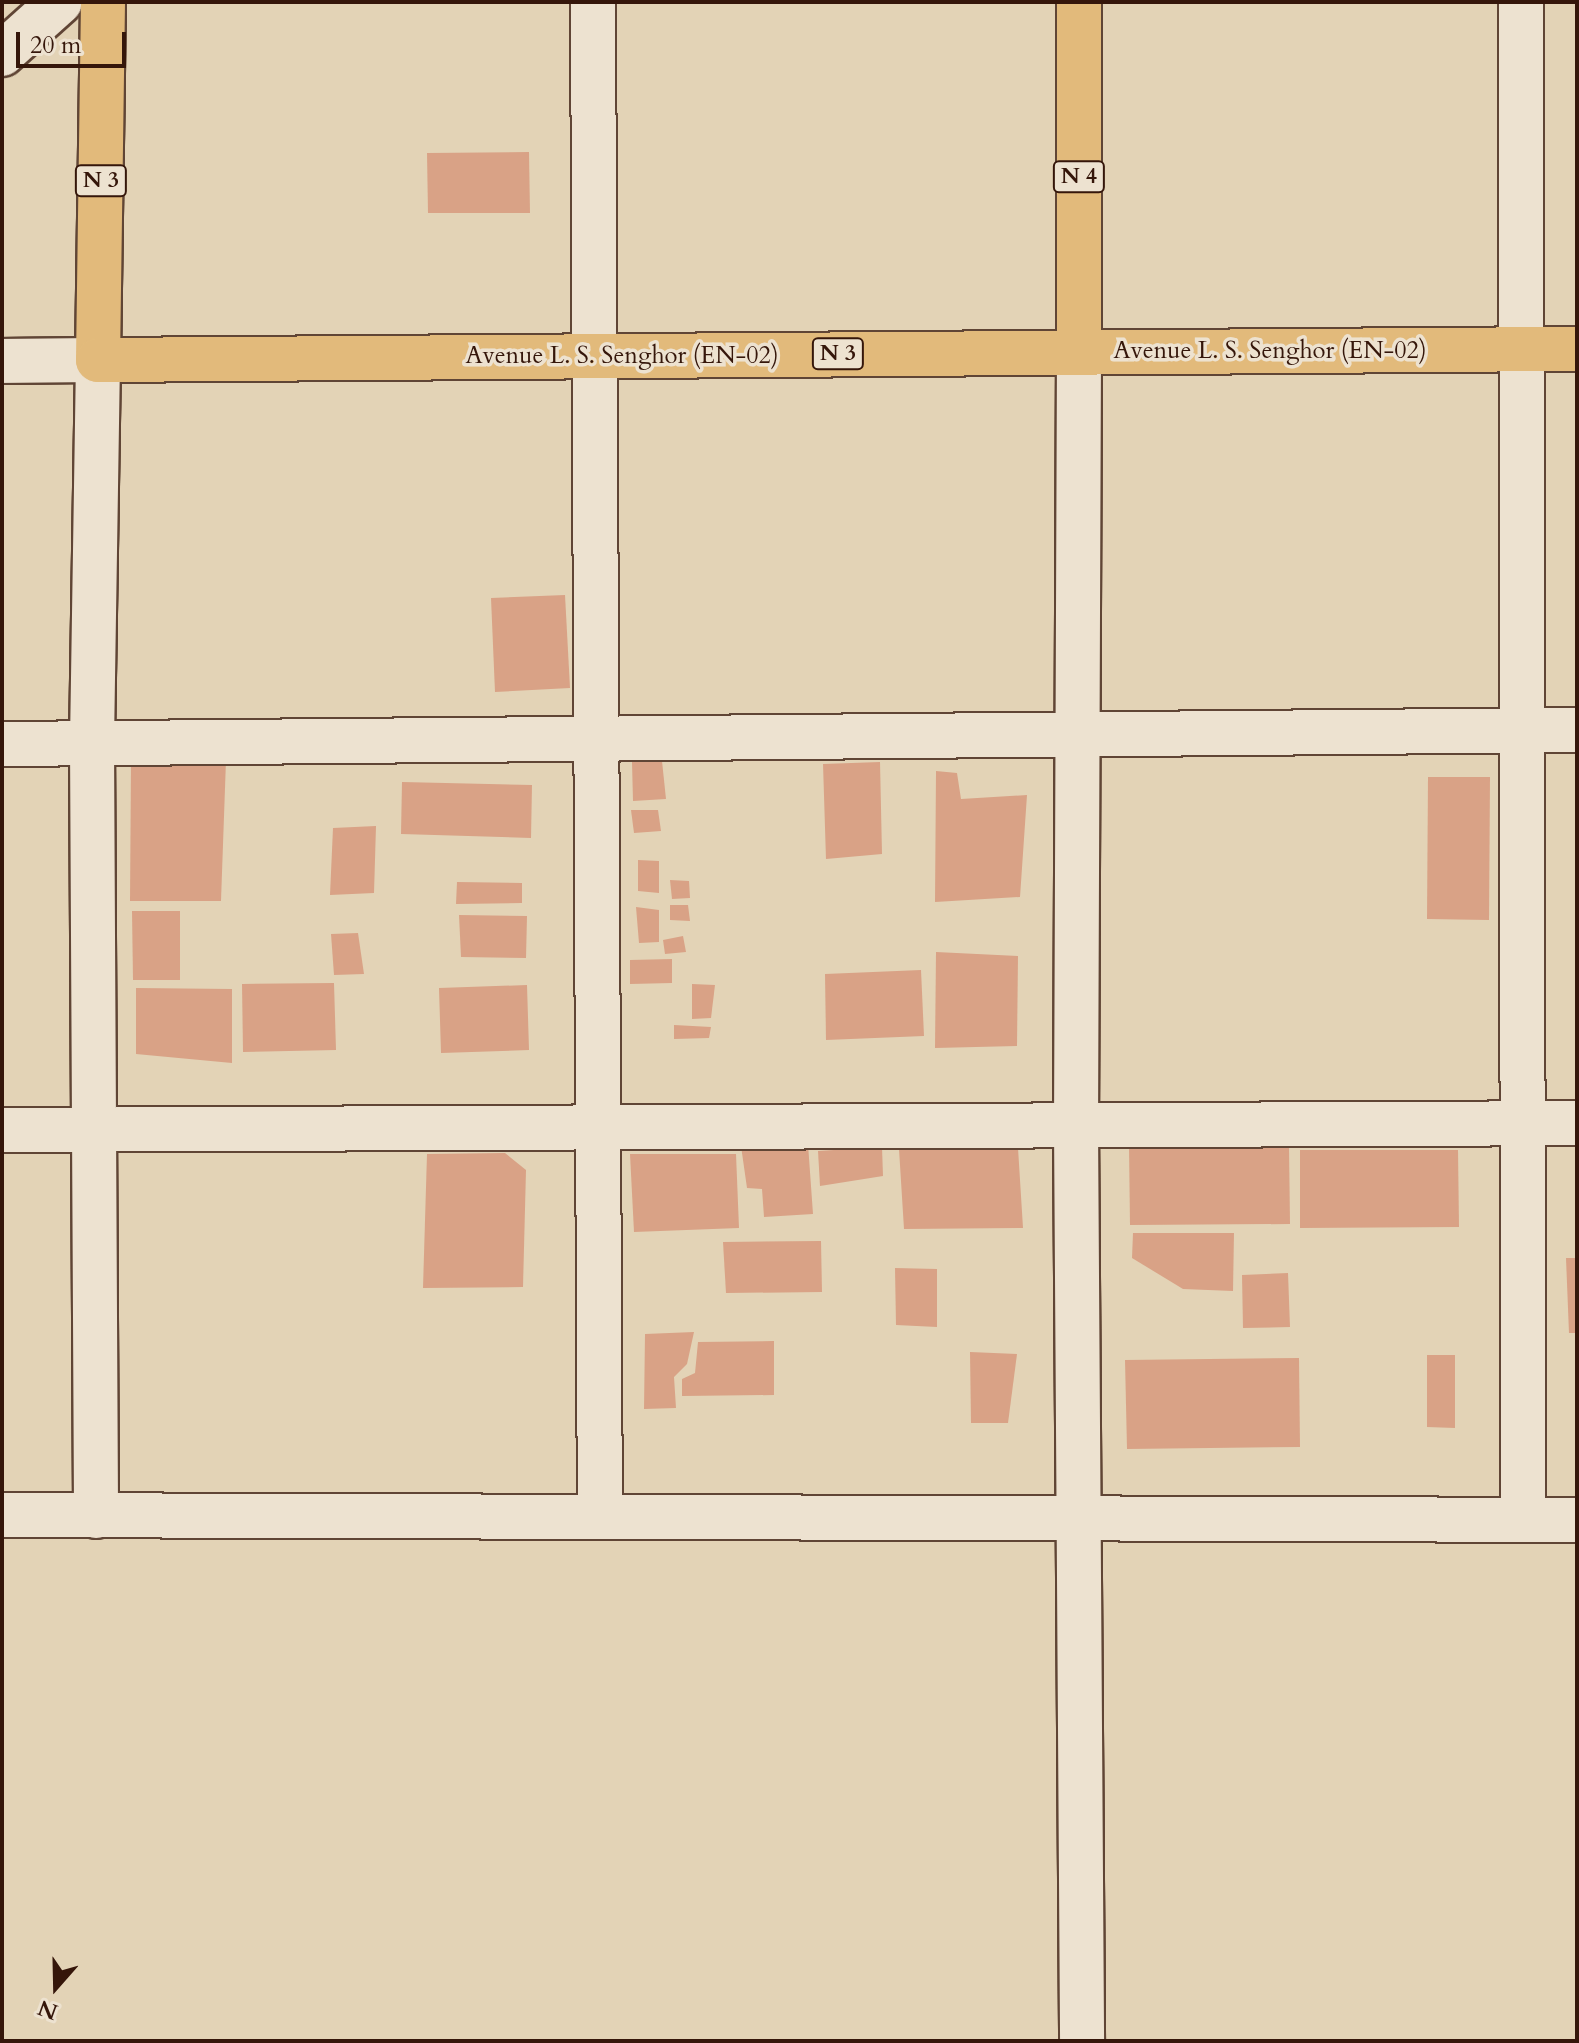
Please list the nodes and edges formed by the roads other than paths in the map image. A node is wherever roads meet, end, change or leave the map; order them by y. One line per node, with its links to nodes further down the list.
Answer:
1 (60, 2): 6 (street)
2 (103, 2): 11 (main road, N 3)
3 (593, 2): 10 (street)
4 (1079, 2): 9 (main road, N 4)
5 (1521, 2): 8 (street)
6 (2, 54)
7 (1577, 349): 8 (main road, Avenue L. S. Senghor (EN-02) / N 3)
8 (1522, 350): 9 (main road, Avenue L. S. Senghor (EN-02) / N 3); 14 (street)
9 (1079, 352): 10 (main road, Avenue L. S. Senghor (EN-02) / N 3); 15 (street)
10 (595, 356): 11 (main road, Avenue L. S. Senghor (EN-02) / N 3); 16 (street)
11 (98, 360): 12 (street); 17 (street)
12 (2, 361)
13 (1577, 730): 14 (street)
14 (1522, 731): 15 (street); 19 (street)
15 (1076, 735): 16 (street); 21 (street)
16 (596, 739): 17 (street); 22 (street)
17 (92, 743): 18 (street); 23 (street)
18 (2, 744)
19 (1522, 1123): 20 (street); 21 (street); 29 (street)
20 (1577, 1123)
21 (1076, 1125): 22 (street); 28 (street)
22 (598, 1127): 23 (street); 27 (street)
23 (95, 1129): 24 (street); 26 (street)
24 (2, 1130)
25 (2, 1515): 26 (street)
26 (96, 1516): 27 (street)
27 (600, 1517): 28 (street)
28 (1082, 1519): 29 (street); 31 (street)
29 (1523, 1520): 30 (street)
30 (1577, 1520)
31 (1082, 2041)

